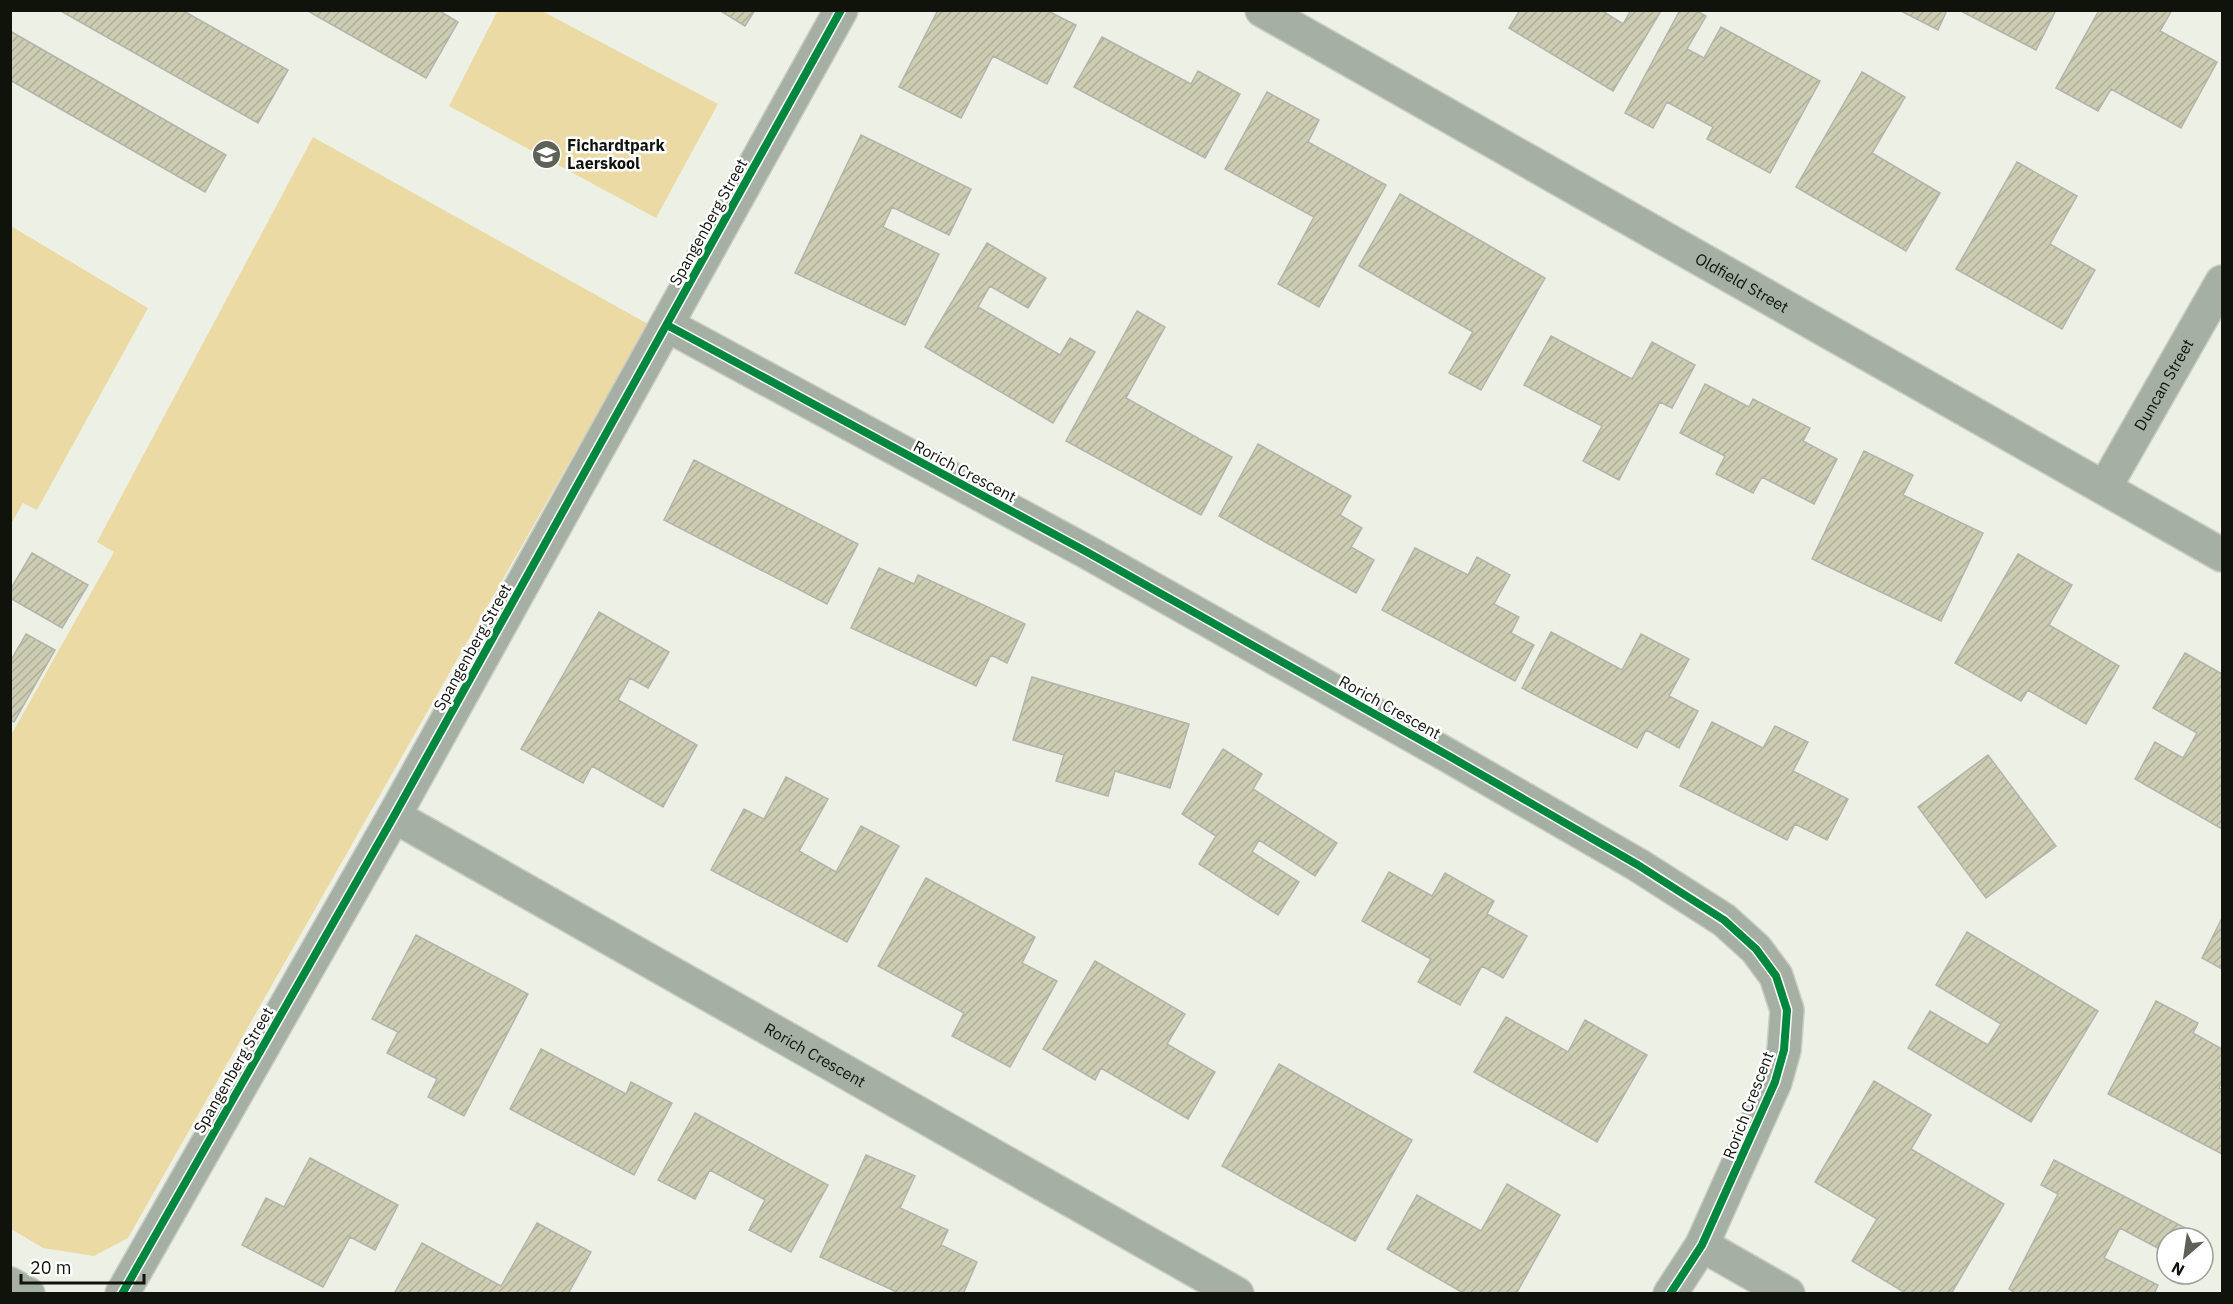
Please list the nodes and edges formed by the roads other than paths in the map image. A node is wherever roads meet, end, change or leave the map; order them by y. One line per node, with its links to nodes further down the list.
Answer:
1 (841, 10): 4 (street, Spangenberg Street)
2 (1262, 10): 5 (street, Oldfield Street)
3 (2223, 282): 5 (street, Duncan Street)
4 (667, 325): 7 (street, Spangenberg Street); 8 (street, Rorich Crescent)
5 (2105, 487): 6 (street, Oldfield Street)
6 (2223, 555)
7 (394, 816): 11 (street, Spangenberg Street); 12 (street, Rorich Crescent)
8 (1702, 1245): 13 (street, Rorich Crescent); 14 (street)
9 (10, 1284): 10 (street)
10 (28, 1293)
11 (122, 1293)
12 (1237, 1293)
13 (1670, 1293)
14 (1788, 1293)

